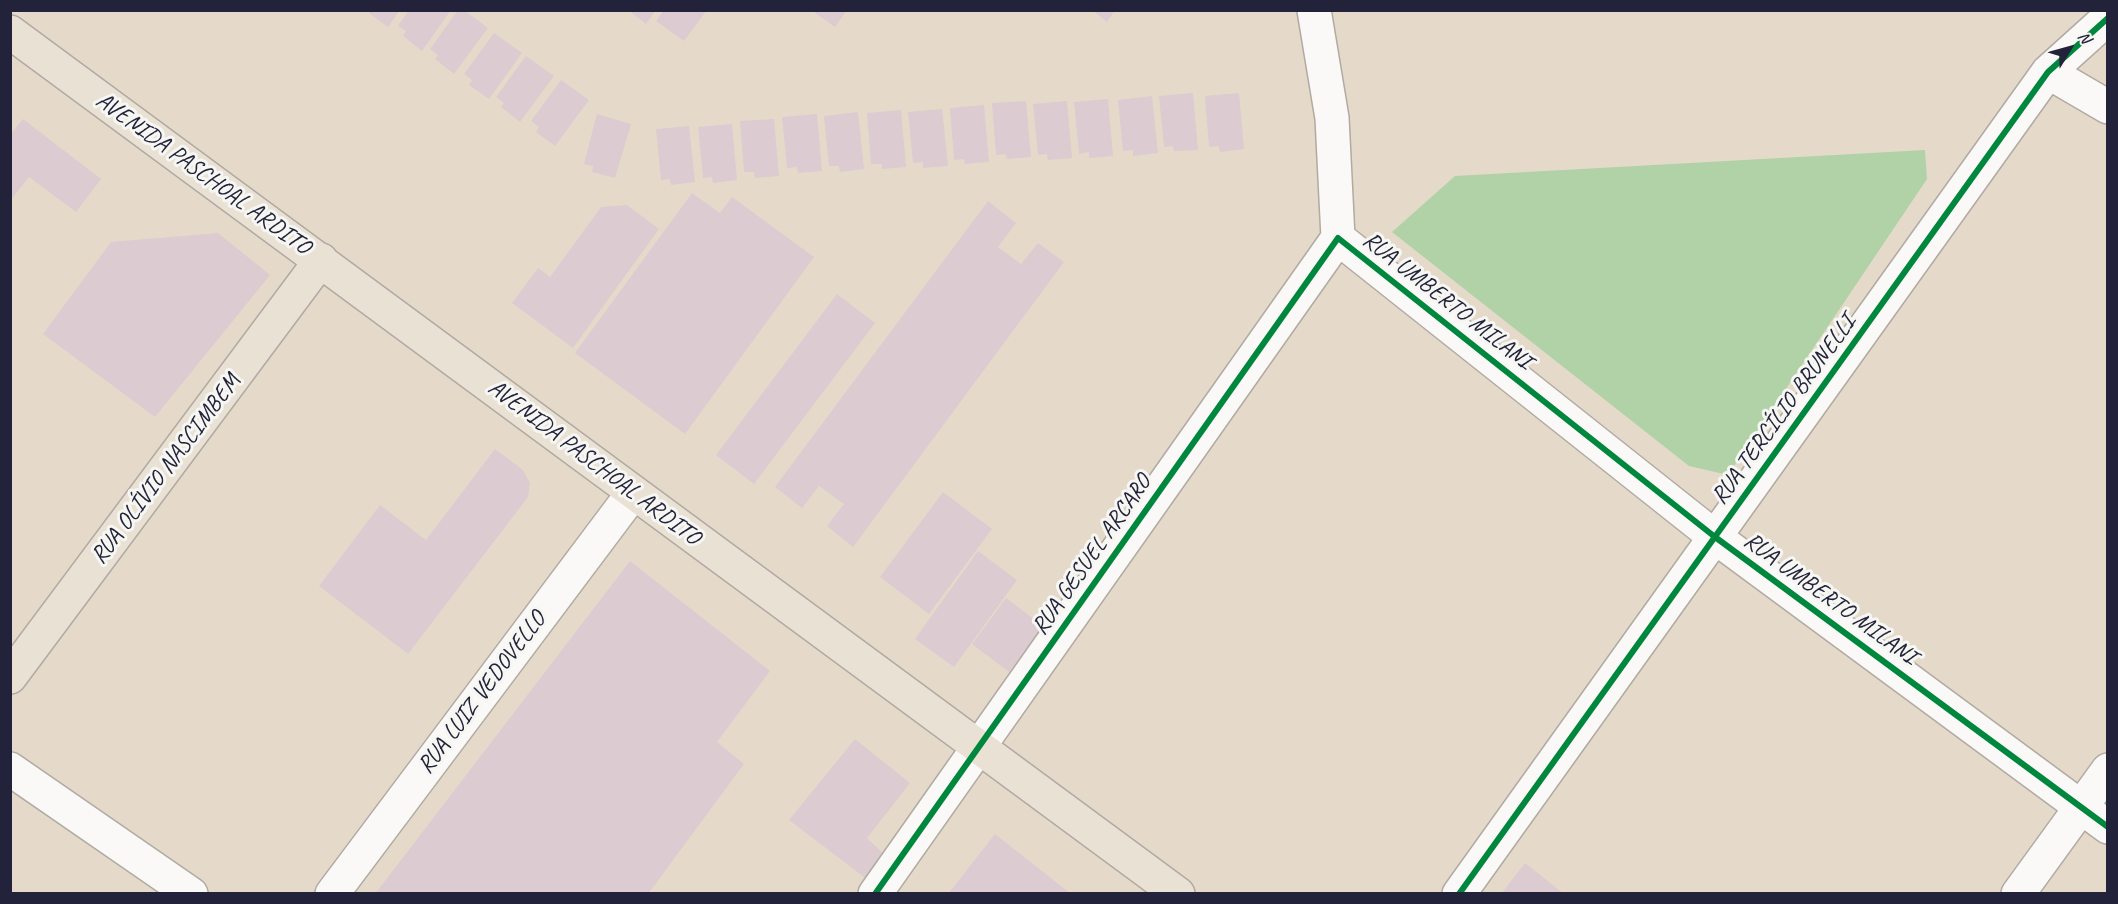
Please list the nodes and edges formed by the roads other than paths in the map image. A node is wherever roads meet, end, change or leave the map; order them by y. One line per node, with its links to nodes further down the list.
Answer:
1 (1314, 10): 6 (street)
2 (2108, 18): 4 (street, RUA TERCÍLIO BRUNELLI)
3 (10, 32): 7 (main road, AVENIDA PASCHOAL ARDITO)
4 (2048, 72): 5 (street); 9 (street, RUA TERCÍLIO BRUNELLI)
5 (2108, 107)
6 (1338, 238): 9 (street, RUA UMBERTO MILANI); 11 (street, RUA GESUEL ARCARO)
7 (321, 260): 8 (main road, AVENIDA PASCHOAL ARDITO); 10 (main road, RUA OLÍVIO NASCIMBEM)
8 (633, 493): 11 (main road, AVENIDA PASCHOAL ARDITO); 17 (street, RUA LUIZ VEDOVELLO)
9 (1715, 537): 14 (street, RUA UMBERTO MILANI); 20 (street, RUA TERCÍLIO BRUNELLI)
10 (10, 677)
11 (978, 747): 18 (street, RUA GESUEL ARCARO); 19 (main road, AVENIDA PASCHOAL ARDITO)
12 (10, 769): 16 (street)
13 (2108, 770): 14 (street)
14 (2082, 808): 15 (street, RUA UMBERTO MILANI); 21 (street)
15 (2108, 827)
16 (191, 894)
17 (332, 894)
18 (875, 894)
19 (1178, 894)
20 (1460, 894)
21 (2018, 894)

